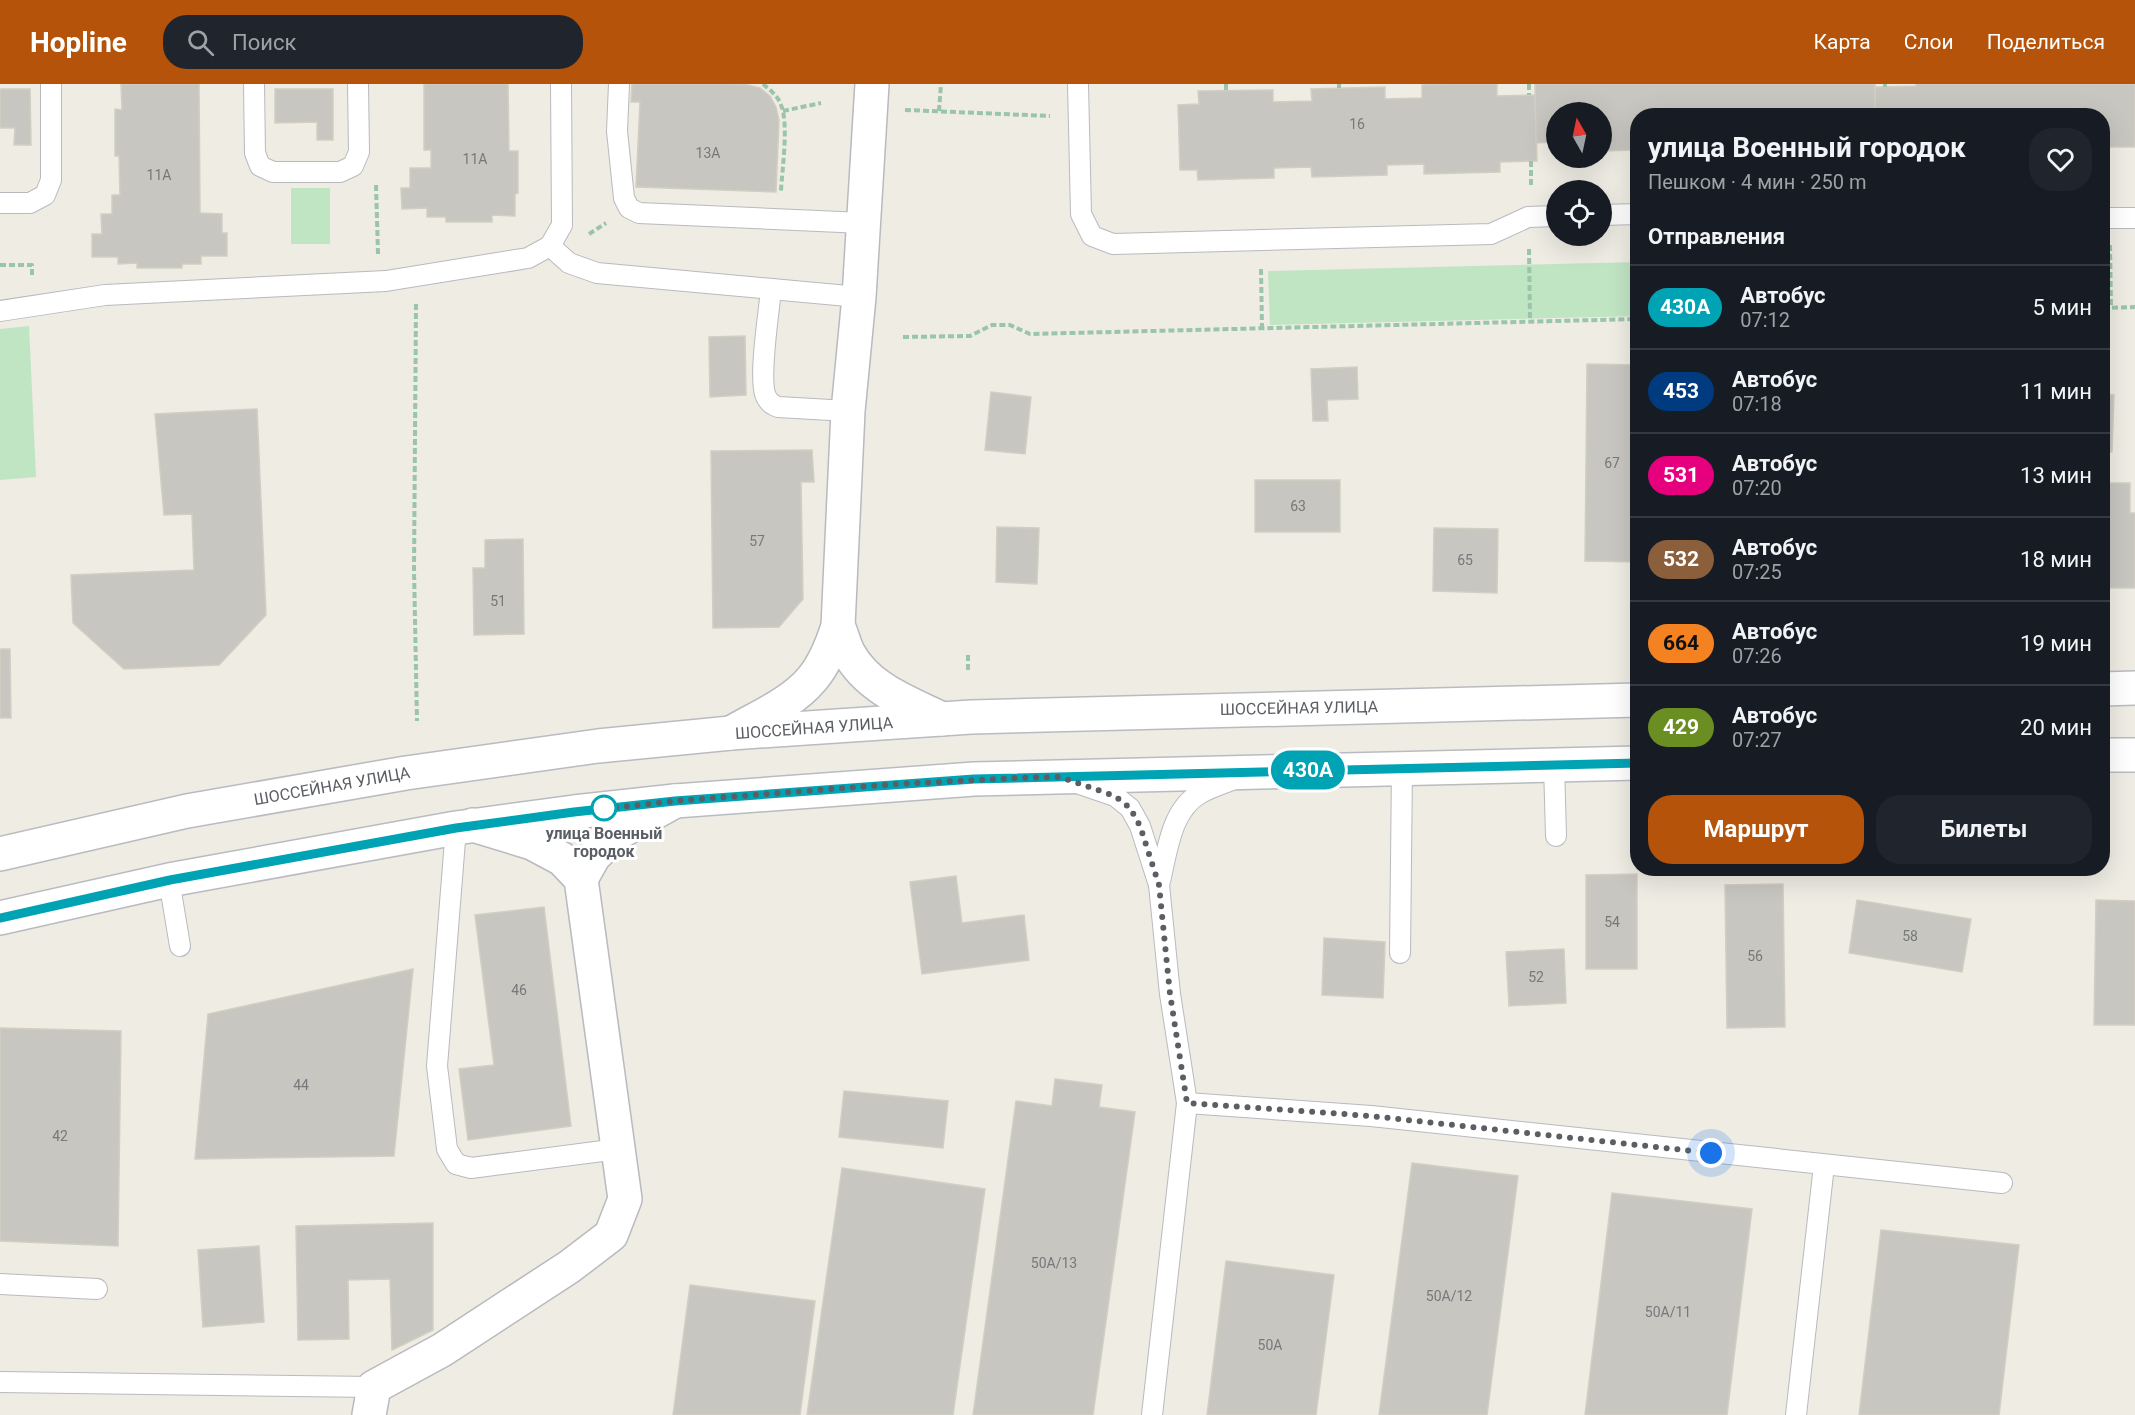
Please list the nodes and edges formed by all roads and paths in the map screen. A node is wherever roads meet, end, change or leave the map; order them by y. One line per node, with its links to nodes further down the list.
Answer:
1 (51, 84): 19 (lane)
2 (254, 84): 3 (lane)
3 (358, 84)
4 (561, 84): 31 (lane)
5 (619, 84): 27 (lane)
6 (763, 84): 16 (path)
7 (872, 84): 28 (main road)
8 (941, 84): 17 (path)
9 (1078, 84): 18 (lane)
10 (1226, 84): 12 (path)
11 (1529, 84): 13 (path)
12 (1226, 91)
13 (1529, 95)
14 (821, 103): 16 (path)
15 (903, 110): 17 (path)
16 (783, 111): 27 (path)
17 (939, 111): 18 (path)
18 (1079, 118): 30 (lane)
19 (0, 203)
20 (378, 207): 29 (path)
21 (1630, 214): 22 (lane)
22 (1612, 215)
23 (1546, 216): 24 (lane)
24 (1528, 217): 30 (lane); 42 (path)
25 (2110, 218): 26 (lane)
26 (2135, 218)
27 (780, 219): 28 (lane)
28 (863, 222): 37 (main road)
29 (378, 240)
30 (1260, 240): 43 (path)
31 (550, 246): 35 (lane); 36 (lane)
32 (0, 265): 34 (path)
33 (2110, 270): 38 (path)
34 (32, 274)
35 (416, 276): 40 (lane); 53 (path)
36 (771, 289): 37 (lane); 45 (lane)
37 (858, 297): 45 (main road)
38 (2111, 307): 39 (path)
39 (2135, 307)
40 (0, 311)
41 (1630, 319): 42 (path)
42 (1530, 321): 43 (path)
43 (1262, 328): 44 (path)
44 (903, 338)
45 (848, 411): 46 (main road)
46 (838, 626): 52 (main road); 54 (main road)
47 (968, 655): 48 (path)
48 (968, 670)
49 (2135, 688): 50 (main road)
50 (2110, 689)
51 (1630, 700): 52 (main road, ШОССЕЙНАЯ УЛИЦА)
52 (942, 719): 54 (main road, ШОССЕЙНАЯ УЛИЦА)
53 (417, 721)
54 (731, 733): 65 (main road, ШОССЕЙНАЯ УЛИЦА)
55 (2110, 755): 56 (main road)
56 (2135, 755)
57 (1630, 763): 58 (main road)
58 (1554, 764): 59 (main road); 64 (lane)
59 (1402, 768): 60 (main road); 71 (lane)
60 (1250, 772): 61 (main road); 68 (lane)
61 (1060, 777): 62 (main road); 68 (lane)
62 (675, 801): 63 (main road); 66 (main road)
63 (464, 826): 66 (main road); 67 (main road); 73 (lane)
64 (1556, 836)
65 (0, 854)
66 (581, 879): 73 (main road)
67 (170, 880): 69 (main road); 70 (lane)
68 (1159, 885): 72 (lane)
69 (0, 918)
70 (180, 946)
71 (1400, 953)
72 (1187, 1103): 74 (lane); 80 (lane)
73 (618, 1149): 79 (main road)
74 (1824, 1165): 75 (lane); 81 (lane)
75 (2002, 1183)
76 (0, 1284): 77 (lane)
77 (97, 1289)
78 (0, 1382): 79 (lane)
79 (371, 1401)
80 (1152, 1415)
81 (1796, 1415)

